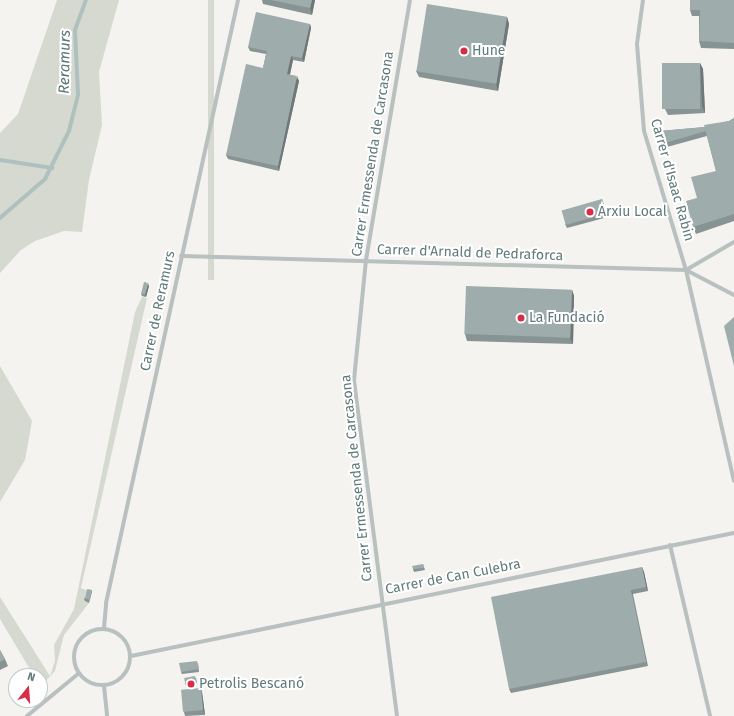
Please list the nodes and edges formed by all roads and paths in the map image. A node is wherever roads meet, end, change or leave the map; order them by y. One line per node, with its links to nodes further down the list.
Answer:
1 (238, 0): 5 (street, Carrer de Reramurs)
2 (410, 0): 6 (street, Carrer Ermessenda de Carcasona)
3 (643, 0): 7 (street, Carrer d'Isaac Rabin)
4 (734, 242): 7 (street)
5 (181, 256): 6 (street, Carrer d'Arnald de Pedraforca); 13 (street, Carrer de Reramurs)
6 (366, 260): 7 (street, Carrer d'Arnald de Pedraforca); 12 (street, Carrer Ermessenda de Carcasona)
7 (686, 270): 8 (street); 9 (street, Carrer d'Isaac Rabin)
8 (734, 295)
9 (734, 481)
10 (734, 533): 11 (street, Carrer de Can Culebra)
11 (670, 545): 12 (street, Carrer de Can Culebra); 20 (street)
12 (382, 602): 14 (street, Carrer de Can Culebra); 19 (street, Carrer Ermessenda de Carcasona)
13 (104, 628): 14 (street); 15 (street)
14 (131, 656): 16 (street)
15 (78, 674): 16 (street); 17 (street)
16 (104, 686): 18 (street)
17 (27, 716)
18 (107, 716)
19 (397, 716)
20 (710, 716)

